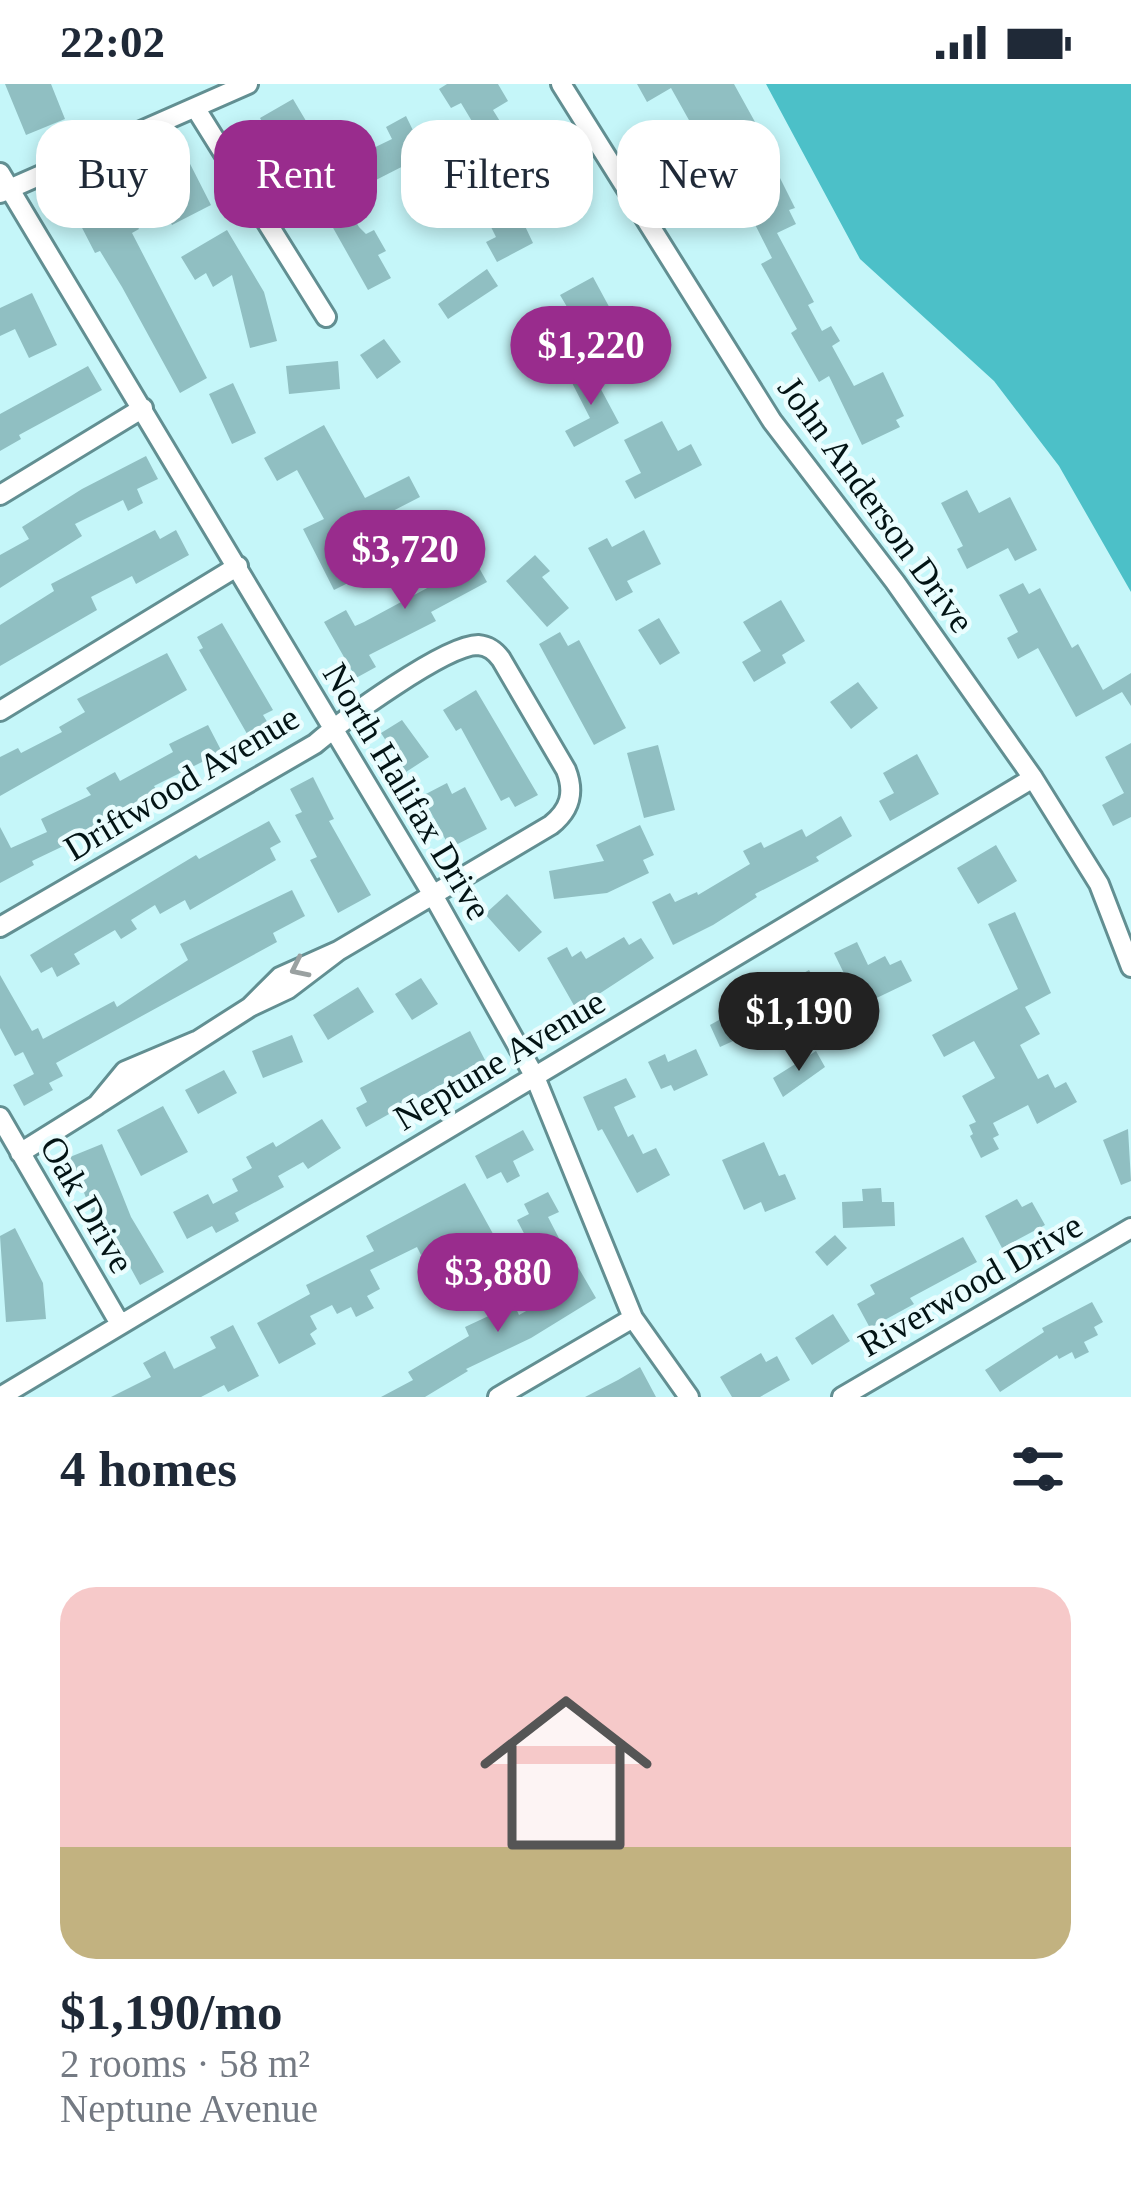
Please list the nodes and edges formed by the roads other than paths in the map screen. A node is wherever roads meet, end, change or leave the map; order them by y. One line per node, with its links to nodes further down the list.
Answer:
1 (248, 84): 3 (street)
2 (562, 84): 11 (street, John Anderson Drive)
3 (196, 109): 4 (street); 5 (street)
4 (3, 184): 6 (street, North Halifax Drive)
5 (326, 317)
6 (143, 408): 7 (street); 8 (street, North Halifax Drive)
7 (0, 495)
8 (238, 566): 9 (street); 10 (street, North Halifax Drive)
9 (0, 711)
10 (333, 729): 12 (street, North Halifax Drive); 12 (street, Driftwood Avenue); 13 (street, Driftwood Avenue)
11 (1033, 778): 14 (street, John Anderson Drive); 15 (street, Neptune Avenue)
12 (433, 895): 15 (street, North Halifax Drive); 17 (street, Driftwood Avenue)
13 (0, 927)
14 (1131, 967)
15 (535, 1077): 19 (street, North Halifax Drive); 20 (street, Neptune Avenue)
16 (0, 1117): 17 (street, Oak Drive)
17 (20, 1153): 20 (street, Oak Drive)
18 (1131, 1228): 24 (street, Riverwood Drive)
19 (633, 1318): 22 (street); 23 (street, North Halifax Drive)
20 (120, 1324): 21 (street, Neptune Avenue)
21 (0, 1397)
22 (498, 1397)
23 (689, 1397)
24 (842, 1397)

